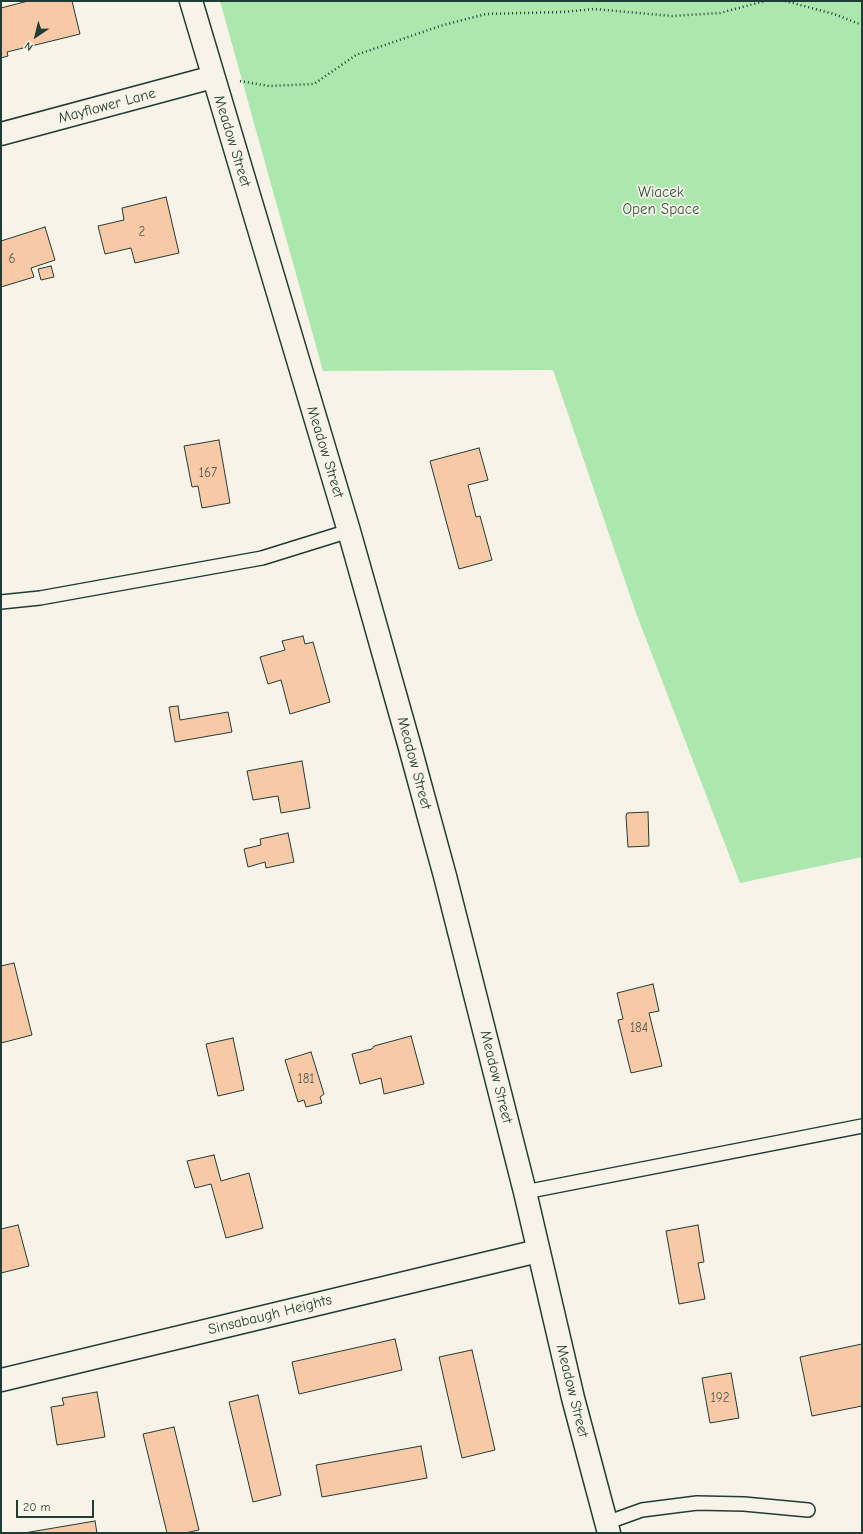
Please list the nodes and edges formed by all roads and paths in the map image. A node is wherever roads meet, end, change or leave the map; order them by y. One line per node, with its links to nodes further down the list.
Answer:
1 (191, 1): 5 (street, Meadow Street)
2 (765, 1): 5 (path)
3 (785, 1): 4 (path)
4 (862, 25)
5 (213, 77): 6 (street, Mayflower Lane); 7 (street, Meadow Street)
6 (1, 134)
7 (348, 531): 8 (lane); 10 (street, Meadow Street)
8 (1, 602)
9 (862, 1126): 10 (lane)
10 (525, 1192): 11 (street, Meadow Street)
11 (538, 1251): 12 (street, Sinsabaugh Heights); 14 (street, Meadow Street)
12 (1, 1380)
13 (808, 1510): 14 (lane)
14 (608, 1528)

